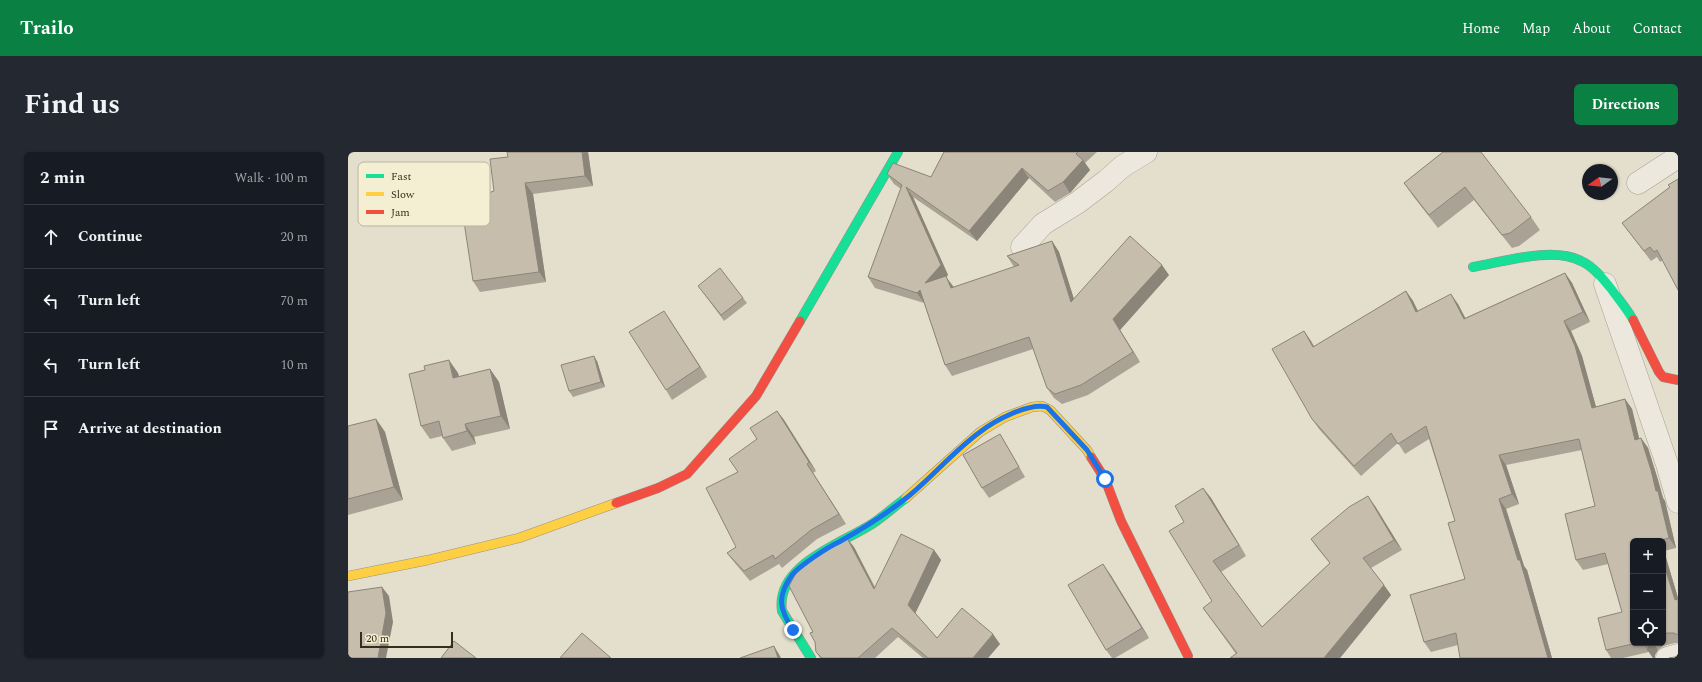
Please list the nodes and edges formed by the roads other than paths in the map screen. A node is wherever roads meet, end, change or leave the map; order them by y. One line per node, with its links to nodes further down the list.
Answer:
1 (898, 152): 10 (street)
2 (1146, 152): 5 (street)
3 (1678, 157): 4 (street)
4 (1638, 183)
5 (1022, 247)
6 (1473, 267): 7 (street)
7 (1604, 280): 8 (street); 9 (street)
8 (1678, 380)
9 (1678, 502)
10 (348, 576)
11 (1188, 656): 13 (street)
12 (1678, 656): 14 (street)
13 (811, 658)
14 (1667, 658)

